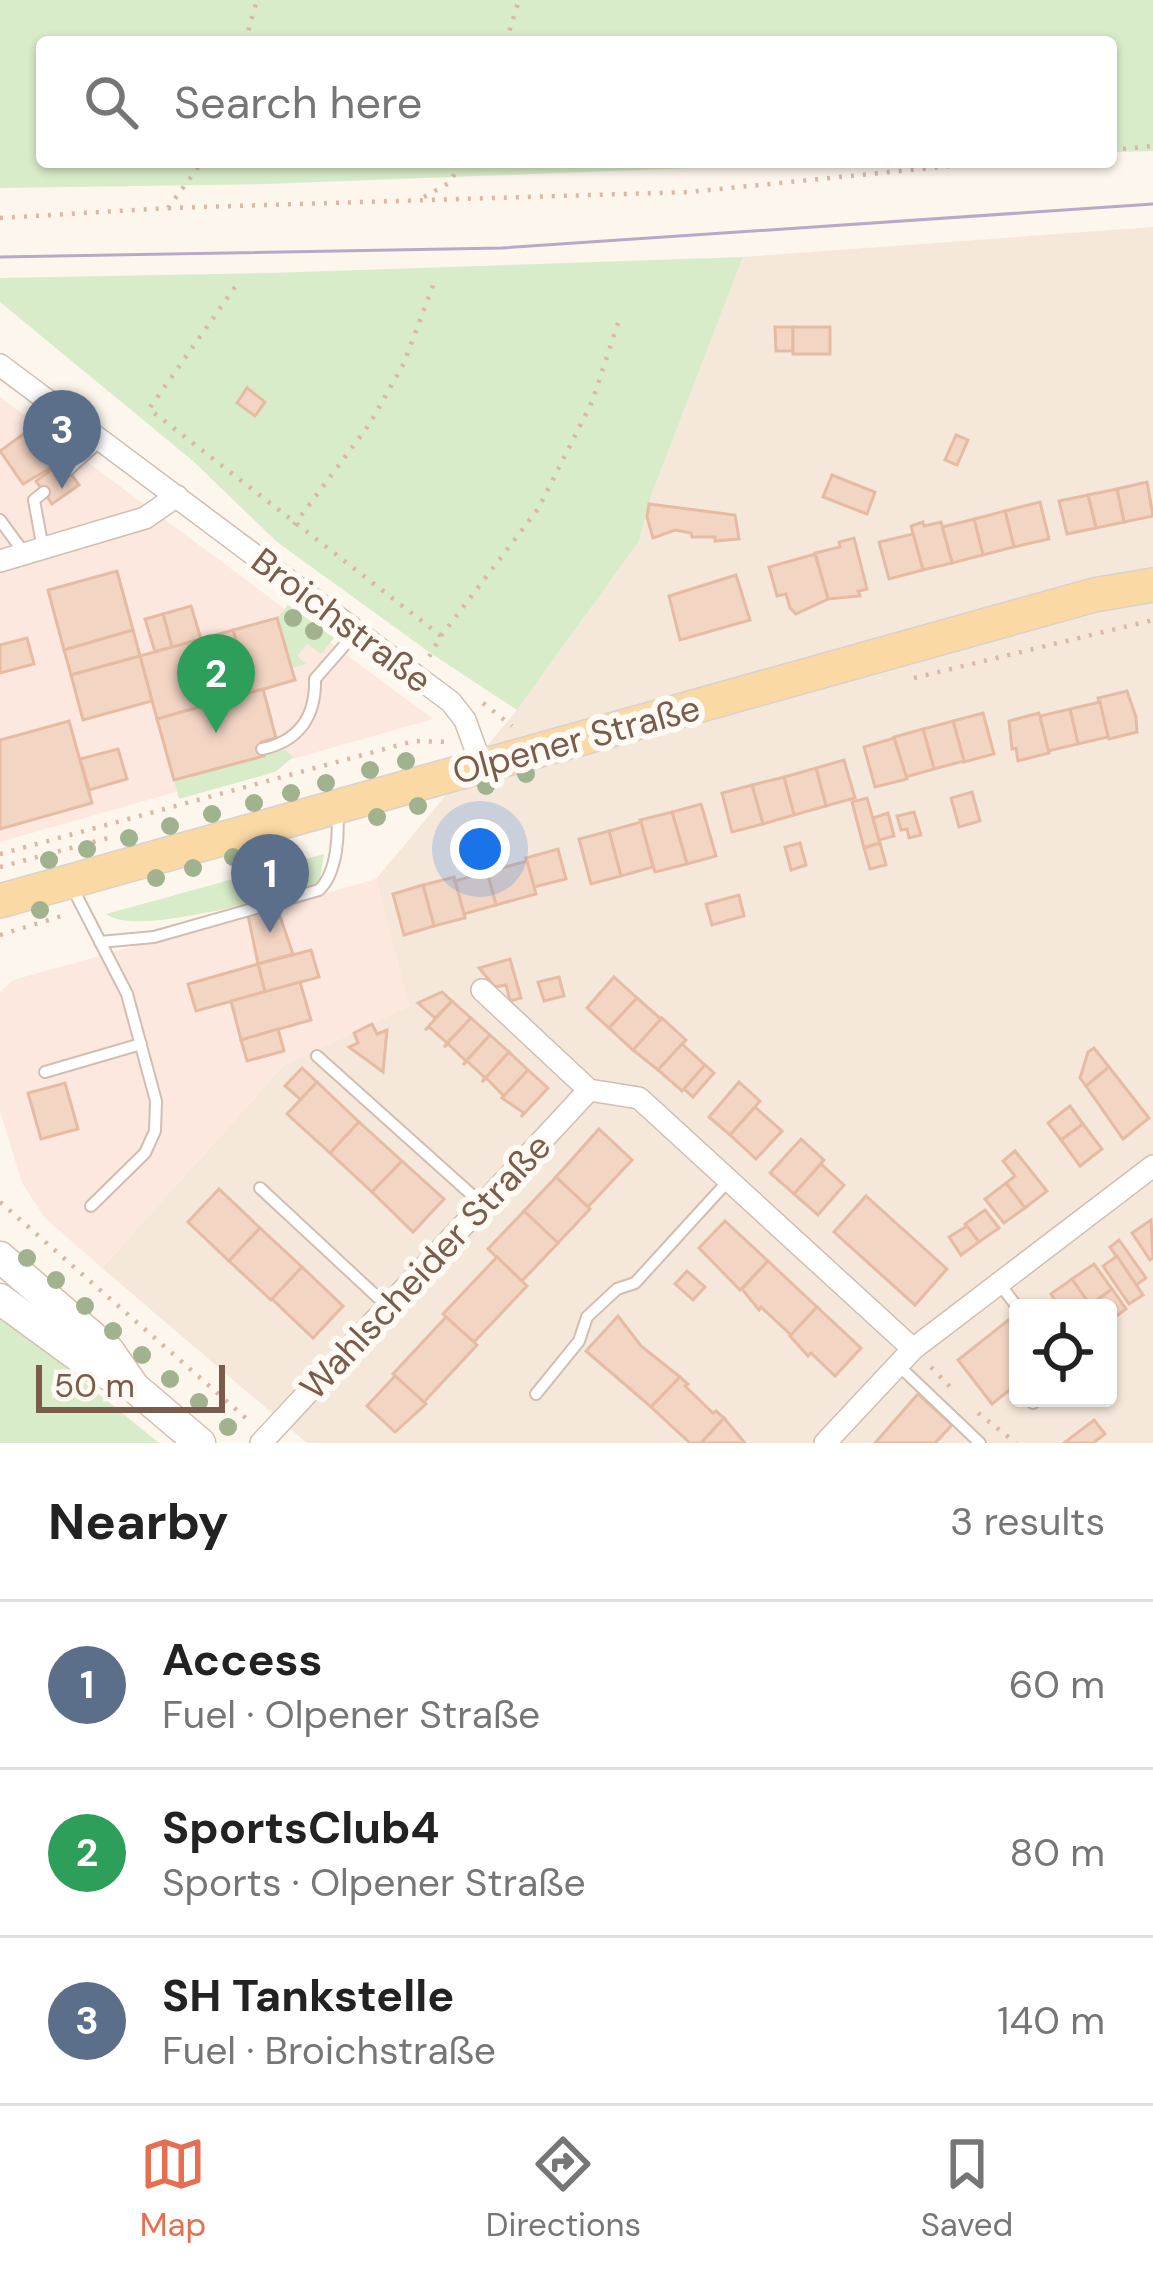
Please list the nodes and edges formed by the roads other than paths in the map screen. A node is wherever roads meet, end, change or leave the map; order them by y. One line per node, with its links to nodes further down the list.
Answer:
1 (0, 365): 2 (street, Broichstraße)
2 (102, 440): 3 (lane); 5 (street, Broichstraße)
3 (68, 470)
4 (44, 492): 7 (lane)
5 (177, 496): 7 (street); 10 (street, Broichstraße)
6 (0, 520): 7 (lane)
7 (34, 551): 8 (street)
8 (0, 561)
9 (1153, 585): 12 (main road, Olpener Straße)
10 (357, 631): 11 (lane); 12 (street, Broichstraße)
11 (262, 749)
12 (481, 764): 13 (main road, Olpener Straße)
13 (337, 806): 14 (main road, Olpener Straße); 16 (lane)
14 (71, 884): 15 (main road, Olpener Straße); 16 (lane)
15 (0, 901)
16 (100, 942): 18 (lane)
17 (482, 990): 21 (street)
18 (141, 1044): 20 (lane); 26 (lane)
19 (317, 1057): 25 (lane)
20 (45, 1072)
21 (589, 1090): 23 (street); 25 (street, Wahlscheider Straße)
22 (1153, 1166): 28 (street)
23 (729, 1180): 32 (street); 34 (lane)
24 (260, 1188): 31 (lane)
25 (482, 1204): 31 (street, Wahlscheider Straße)
26 (91, 1205)
27 (0, 1257): 33 (main road)
28 (1000, 1283): 30 (lane); 32 (street)
29 (0, 1299): 33 (main road)
30 (1012, 1299)
31 (386, 1306): 35 (street, Wahlscheider Straße)
32 (905, 1357): 37 (street); 38 (lane)
33 (135, 1388): 36 (main road)
34 (536, 1394)
35 (264, 1440)
36 (200, 1443)
37 (825, 1443)
38 (980, 1443)

